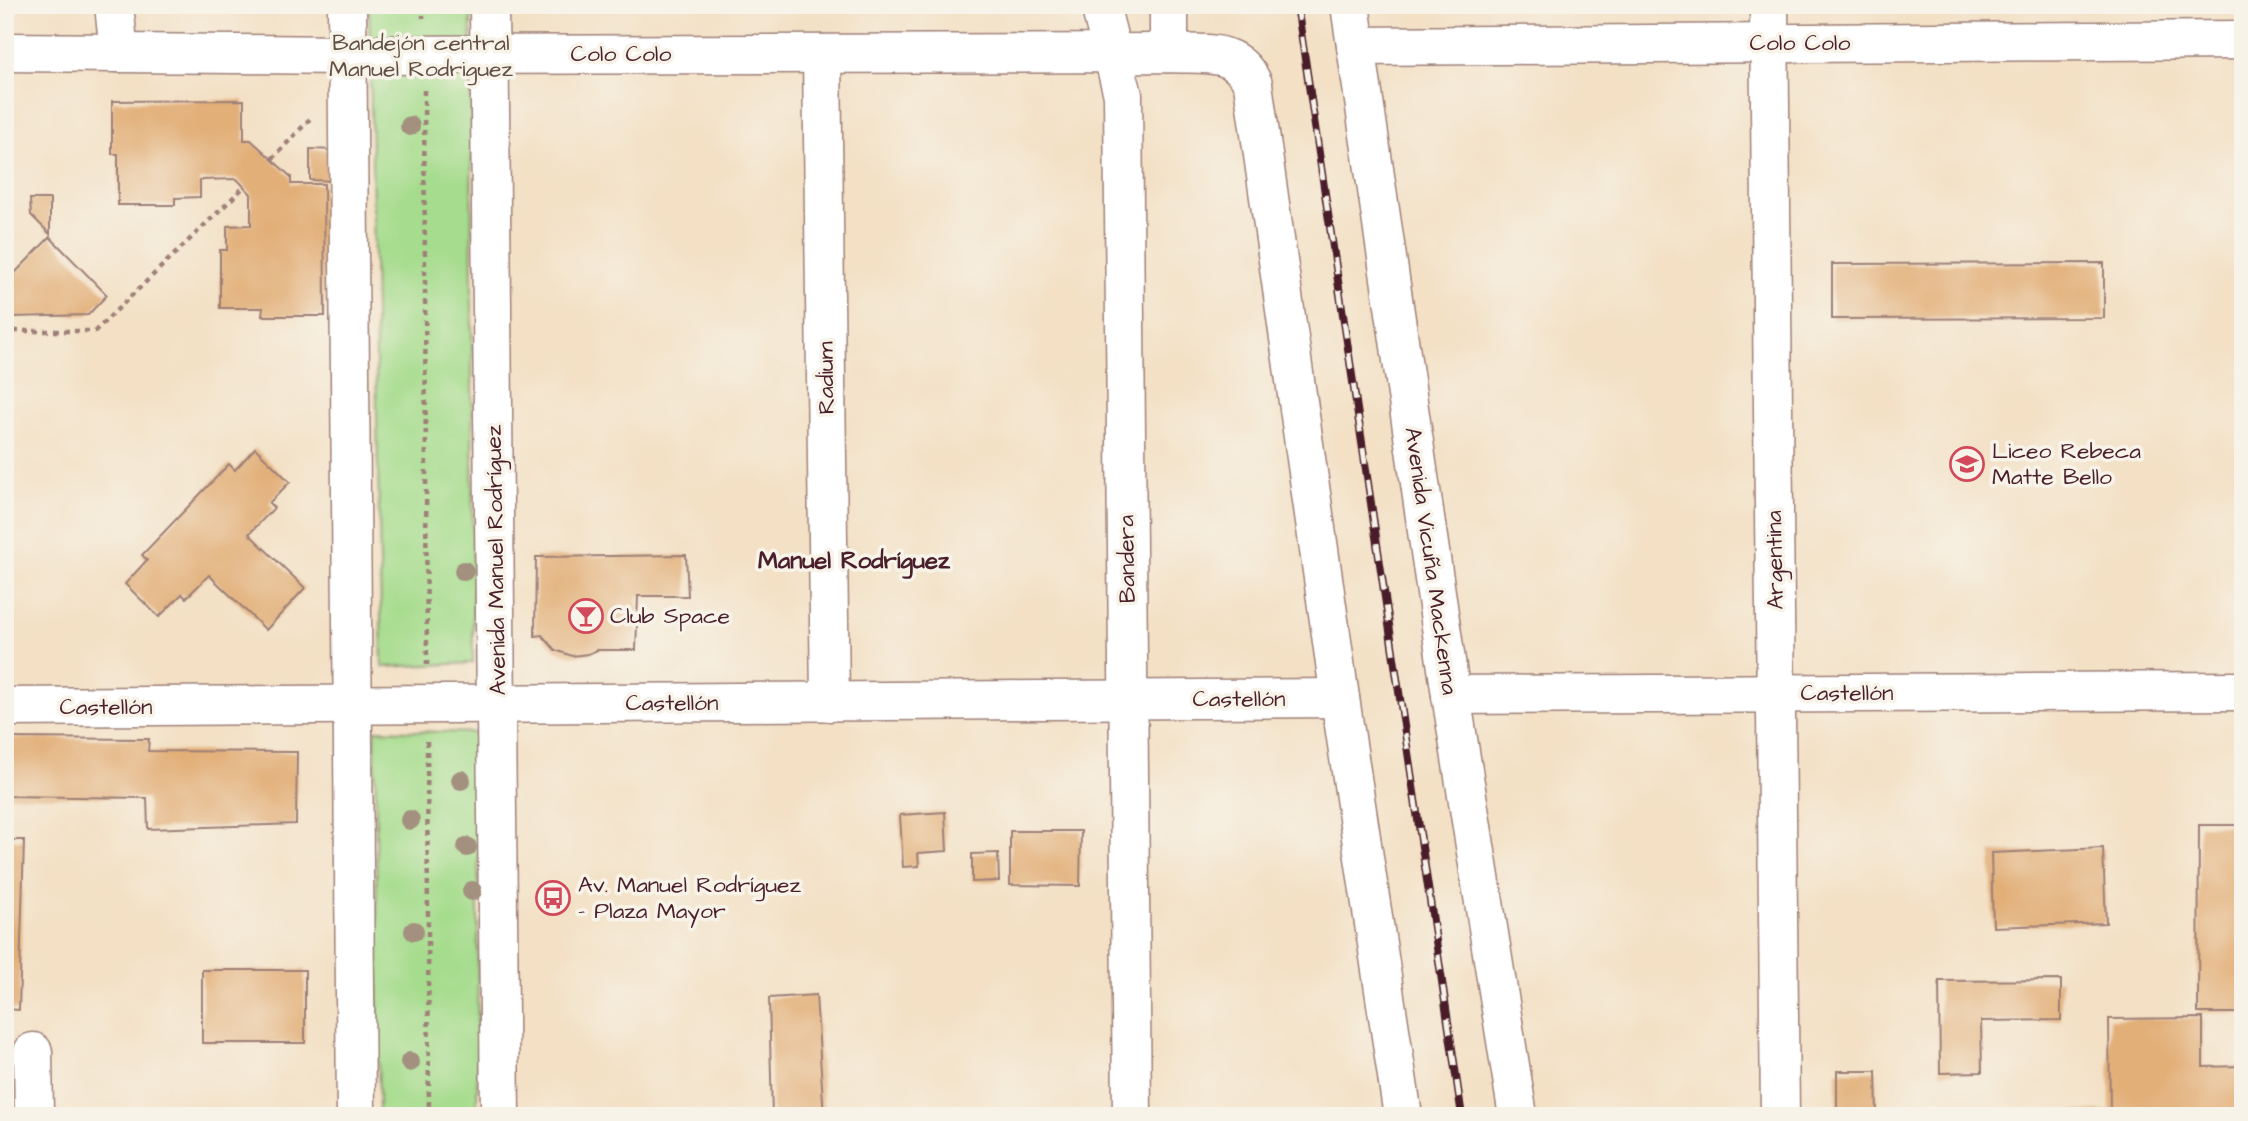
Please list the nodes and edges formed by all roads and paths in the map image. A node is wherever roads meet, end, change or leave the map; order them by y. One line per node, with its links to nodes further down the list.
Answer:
1 (114, 5): 13 (street)
2 (347, 5): 19 (street)
3 (423, 5): 15 (path)
4 (489, 5): 16 (street, Avenida Manuel Rodríguez)
5 (1100, 5): 18 (street, Bandera)
6 (1169, 5): 14 (street)
7 (1350, 5): 11 (street, Avenida Vicuña Mackenna)
8 (1769, 5): 10 (street, Argentina)
9 (2243, 40): 10 (street, Colo Colo)
10 (1769, 44): 11 (street, Colo Colo); 25 (street, Argentina)
11 (1356, 46): 26 (street, Avenida Vicuña Mackenna)
12 (5, 52): 13 (street, Colo Colo)
13 (119, 53): 19 (street, Colo Colo)
14 (1169, 53): 18 (street, Colo Colo); 27 (street, Colo Colo)
15 (424, 54): 16 (street, Colo Colo); 19 (street, Colo Colo); 30 (path)
16 (489, 54): 17 (street, Colo Colo); 31 (street, Avenida Manuel Rodríguez)
17 (822, 54): 18 (street, Colo Colo); 29 (street, Radium)
18 (1112, 54): 28 (street, Bandera)
19 (347, 55): 32 (street)
20 (318, 110): 21 (path)
21 (272, 159)
22 (244, 187): 23 (path)
23 (5, 328)
24 (2243, 691): 25 (street, Castellón)
25 (1776, 694): 26 (street, Castellón); 42 (street, Argentina)
26 (1451, 695): 41 (street, Avenida Vicuña Mackenna)
27 (1340, 698): 28 (street, Castellón); 40 (street)
28 (1128, 700): 29 (street, Castellón); 39 (street, Bandera)
29 (830, 702): 31 (street, Castellón)
30 (427, 705): 31 (street, Castellón); 32 (street, Castellón); 37 (path)
31 (497, 705): 38 (street, Avenida Manuel Rodríguez)
32 (353, 706): 33 (street, Castellón); 36 (street)
33 (5, 707)
34 (33, 1052): 35 (street)
35 (34, 1116)
36 (356, 1116)
37 (429, 1116)
38 (500, 1116)
39 (1132, 1116)
40 (1403, 1116)
41 (1518, 1116)
42 (1780, 1116)

